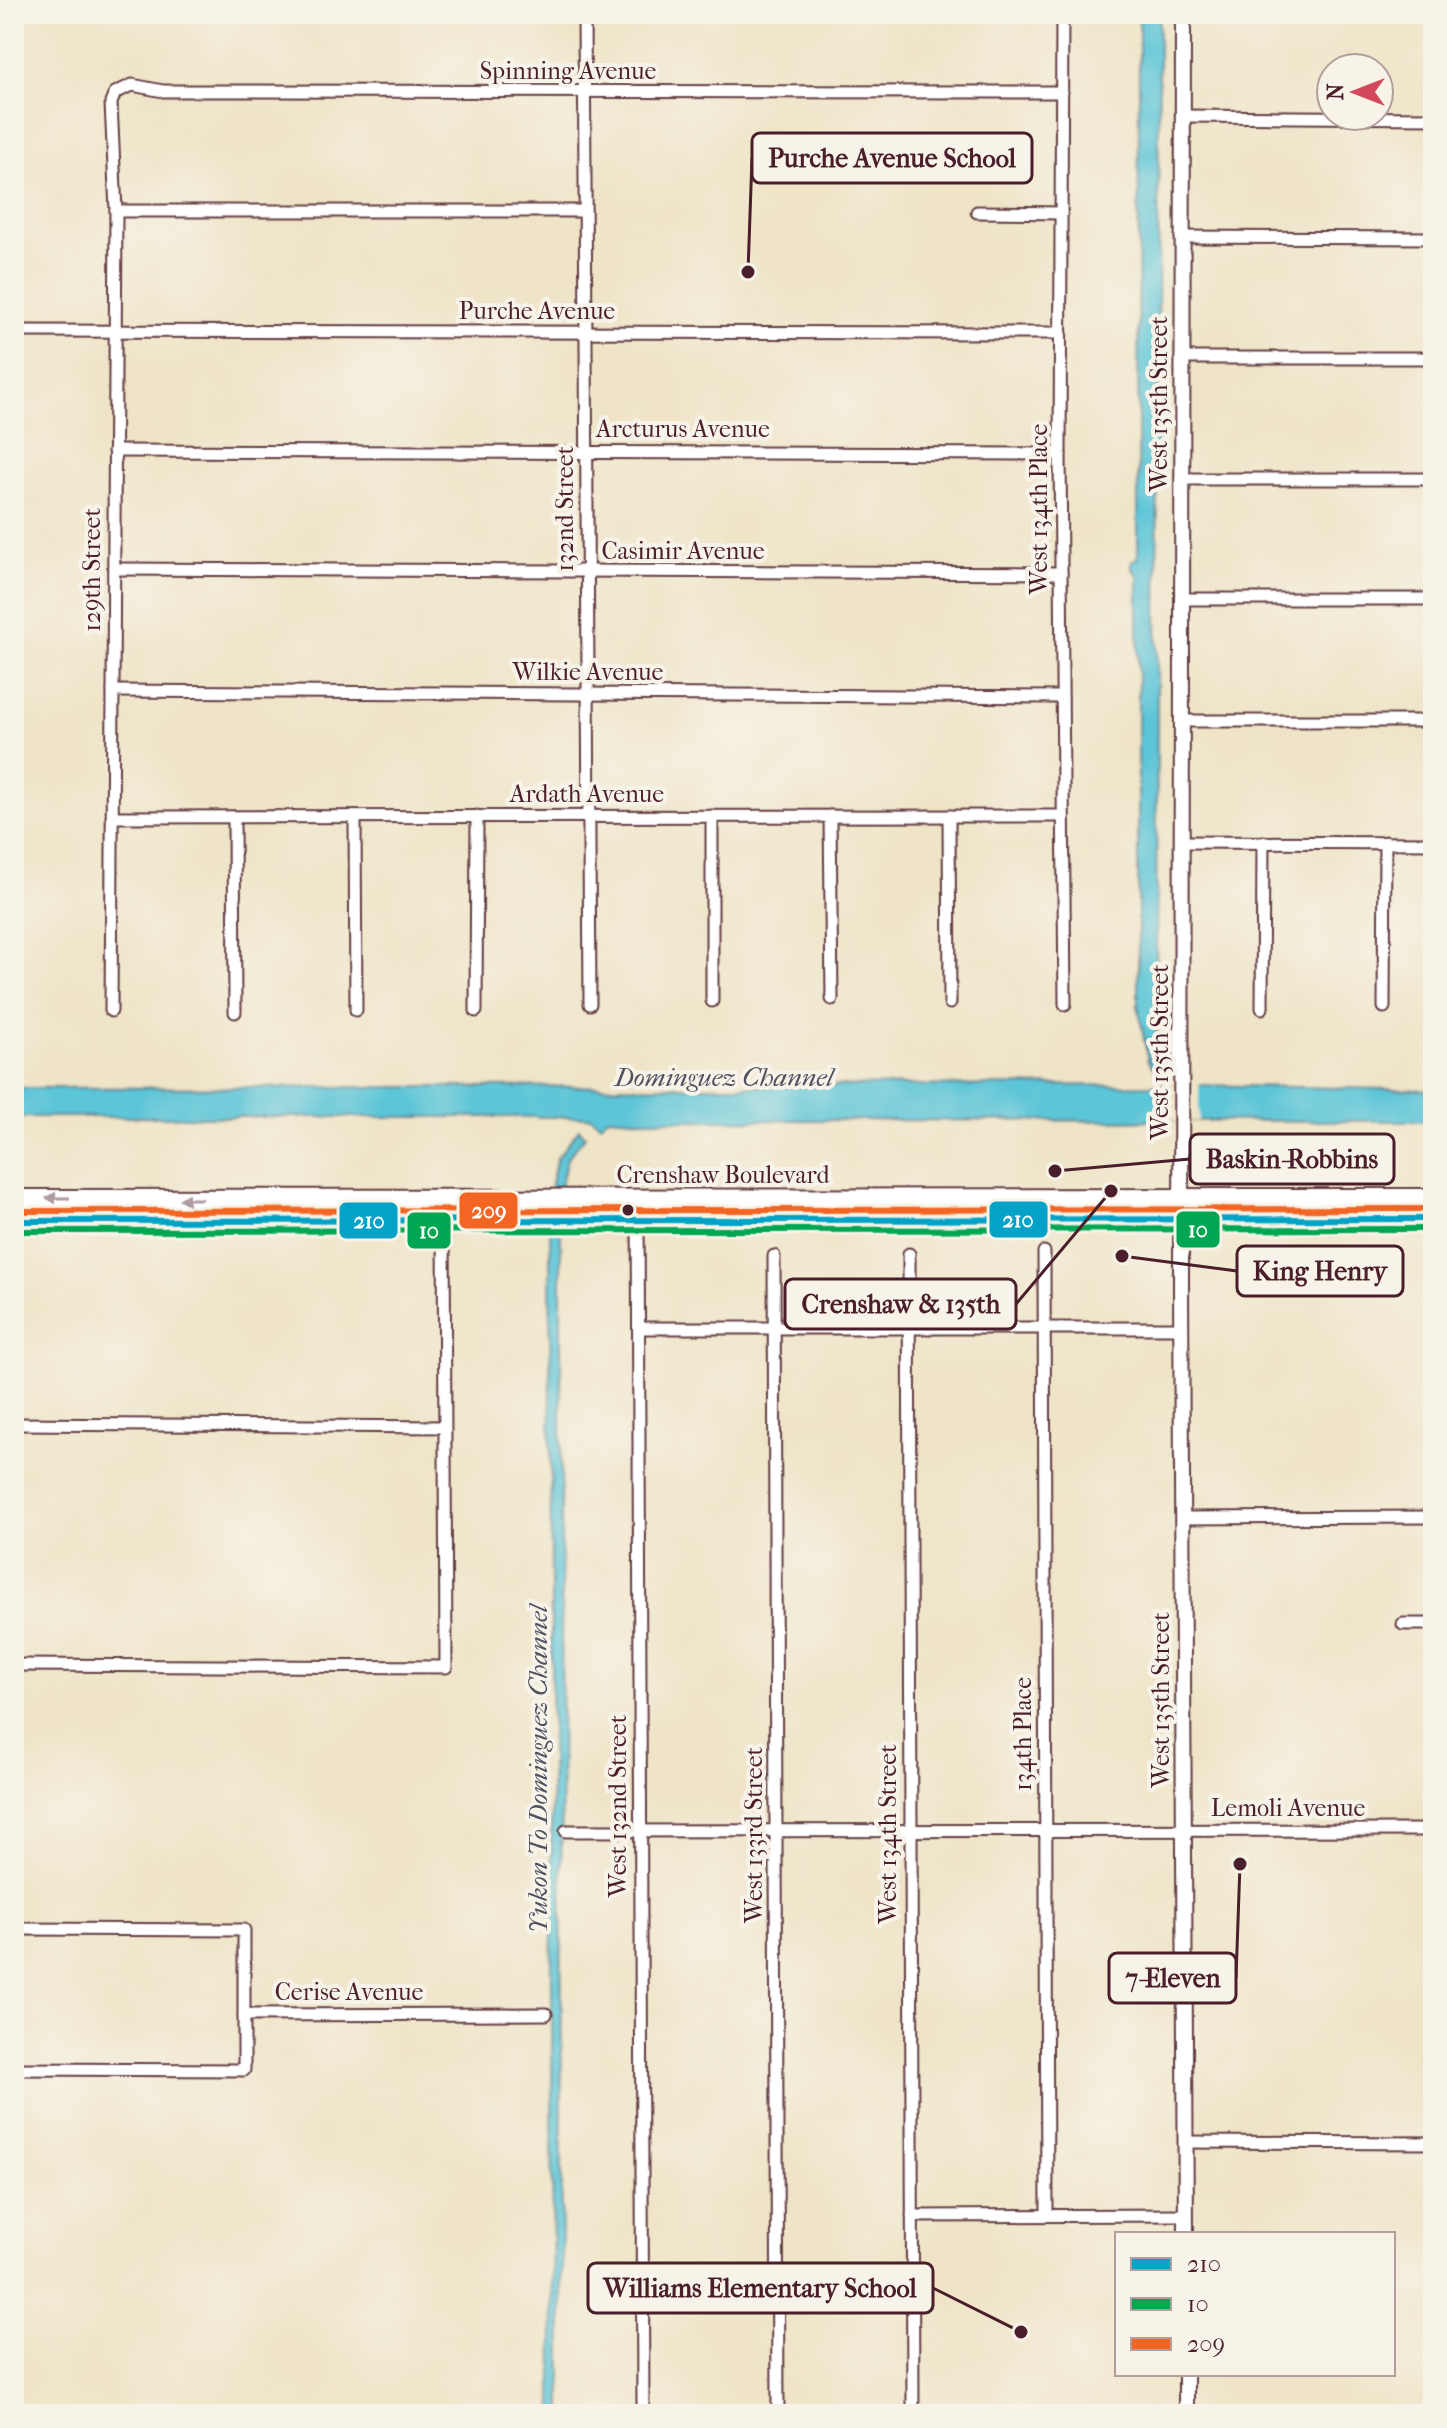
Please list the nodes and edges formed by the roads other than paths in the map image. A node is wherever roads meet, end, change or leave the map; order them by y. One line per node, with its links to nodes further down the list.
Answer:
1 (584, 14): 5 (street, 132nd Street)
2 (1062, 14): 4 (street, West 134th Place)
3 (1183, 14): 6 (street, West 135th Street)
4 (1062, 92): 5 (street, Spinning Avenue); 12 (street, West 134th Place)
5 (584, 94): 8 (street, Spinning Avenue); 10 (street, 132nd Street)
6 (1182, 116): 7 (street); 13 (street, West 135th Street)
7 (1433, 118)
8 (114, 130): 9 (street, 129th Street)
9 (116, 211): 10 (street); 16 (street, 129th Street)
10 (585, 211): 17 (street, 132nd Street)
11 (977, 212): 12 (street)
12 (1061, 213): 18 (street, West 134th Place)
13 (1181, 237): 14 (street); 19 (street, West 135th Street)
14 (1433, 238)
15 (14, 331): 16 (street, Purche Avenue)
16 (115, 332): 17 (street, Purche Avenue); 22 (street, 129th Street)
17 (586, 333): 18 (street, Purche Avenue); 21 (street, 132nd Street)
18 (1061, 333): 23 (street, West 134th Place)
19 (1181, 358): 20 (street); 24 (street, West 135th Street)
20 (1433, 358)
21 (586, 450): 22 (street, Arcturus Avenue); 23 (street, Arcturus Avenue); 27 (street, 132nd Street)
22 (114, 451): 26 (street, 129th Street)
23 (1060, 454): 28 (street, West 134th Place)
24 (1181, 479): 25 (street); 29 (street, West 135th Street)
25 (1433, 479)
26 (114, 569): 27 (street, Casimir Avenue); 31 (street, 129th Street)
27 (587, 572): 28 (street, Casimir Avenue); 32 (street, 132nd Street)
28 (1061, 573): 33 (street, West 134th Place)
29 (1181, 599): 30 (street); 34 (street, West 135th Street)
30 (1433, 599)
31 (113, 691): 32 (street, Wilkie Avenue); 42 (street, 129th Street)
32 (588, 694): 33 (street, Wilkie Avenue); 37 (street, 132nd Street)
33 (1062, 697): 41 (street, West 134th Place)
34 (1181, 721): 35 (street); 45 (street, West 135th Street)
35 (1433, 721)
36 (477, 816): 37 (street, Ardath Avenue); 44 (street, Ardath Avenue); 58 (street)
37 (589, 816): 38 (street, Ardath Avenue); 52 (street, 132nd Street)
38 (712, 816): 39 (street, Ardath Avenue); 50 (street)
39 (830, 816): 40 (street, Ardath Avenue); 49 (street)
40 (949, 816): 41 (street, Ardath Avenue); 51 (street)
41 (1063, 816): 53 (street, West 134th Place)
42 (112, 817): 43 (street, Ardath Avenue); 57 (street, 129th Street)
43 (234, 817): 44 (street, Ardath Avenue); 59 (street)
44 (355, 817): 56 (street)
45 (1182, 842): 46 (street); 65 (street, West 135th Street)
46 (1263, 842): 47 (street); 55 (street)
47 (1385, 842): 48 (street); 54 (street)
48 (1433, 843)
49 (832, 999)
50 (712, 1001)
51 (950, 1003)
52 (590, 1004)
53 (1065, 1004)
54 (1384, 1007)
55 (1262, 1008)
56 (356, 1010)
57 (111, 1011)
58 (476, 1011)
59 (235, 1012)
60 (1433, 1198): 64 (main road, Crenshaw Boulevard)
61 (14, 1199): 62 (main road, Crenshaw Boulevard, one-way to 61)
62 (445, 1199): 63 (main road, Crenshaw Boulevard); 69 (main road)
63 (638, 1199): 65 (main road, Crenshaw Boulevard); 66 (street, West 132nd Street)
64 (1342, 1199): 65 (main road, Crenshaw Boulevard); 67 (main road)
65 (1182, 1200): 70 (street, West 135th Street)
66 (638, 1219): 69 (main road, Crenshaw Boulevard); 70 (main road, Crenshaw Boulevard); 75 (street, West 132nd Street)
67 (1342, 1219): 68 (main road, Crenshaw Boulevard); 70 (main road, Crenshaw Boulevard)
68 (1433, 1219)
69 (444, 1220): 71 (main road, Crenshaw Boulevard); 81 (street)
70 (1182, 1220): 78 (street, West 135th Street)
71 (14, 1221)
72 (1044, 1252): 77 (street, 134th Place)
73 (909, 1254): 79 (street, West 134th Street)
74 (774, 1256): 76 (street, West 133rd Street)
75 (639, 1328): 76 (street); 91 (street, West 132nd Street)
76 (775, 1328): 79 (street); 92 (street, West 133rd Street)
77 (1044, 1328): 78 (street); 79 (street); 87 (street, 134th Place)
78 (1181, 1328): 83 (street, West 135th Street)
79 (908, 1329): 93 (street, West 134th Street)
80 (14, 1424): 81 (street)
81 (444, 1427): 86 (street)
82 (1433, 1517): 83 (street)
83 (1182, 1518): 88 (street, West 135th Street)
84 (1403, 1624): 85 (street)
85 (1433, 1624)
86 (14, 1665)
87 (1046, 1829): 88 (street, Lemoli Avenue); 93 (street, Lemoli Avenue); 100 (street, 134th Place)
88 (1183, 1830): 89 (street, Lemoli Avenue); 98 (street, West 135th Street)
89 (1433, 1830)
90 (566, 1831): 91 (street, Lemoli Avenue)
91 (639, 1831): 92 (street, Lemoli Avenue); 105 (street, West 132nd Street)
92 (776, 1831): 93 (street, Lemoli Avenue); 106 (street, West 133rd Street)
93 (910, 1831): 102 (street, West 134th Street)
94 (14, 1929): 96 (street)
95 (546, 2014): 96 (street, Cerise Avenue)
96 (244, 2015): 97 (street, Cerise Avenue)
97 (14, 2069)
98 (1185, 2142): 99 (street); 101 (street, West 135th Street)
99 (1433, 2143)
100 (1047, 2215): 101 (street); 102 (street)
101 (1186, 2215): 103 (street, West 135th Street)
102 (912, 2216): 107 (street, West 134th Street)
103 (1186, 2232)
104 (1186, 2376): 108 (street)
105 (643, 2414)
106 (778, 2414)
107 (913, 2414)
108 (1186, 2414)

